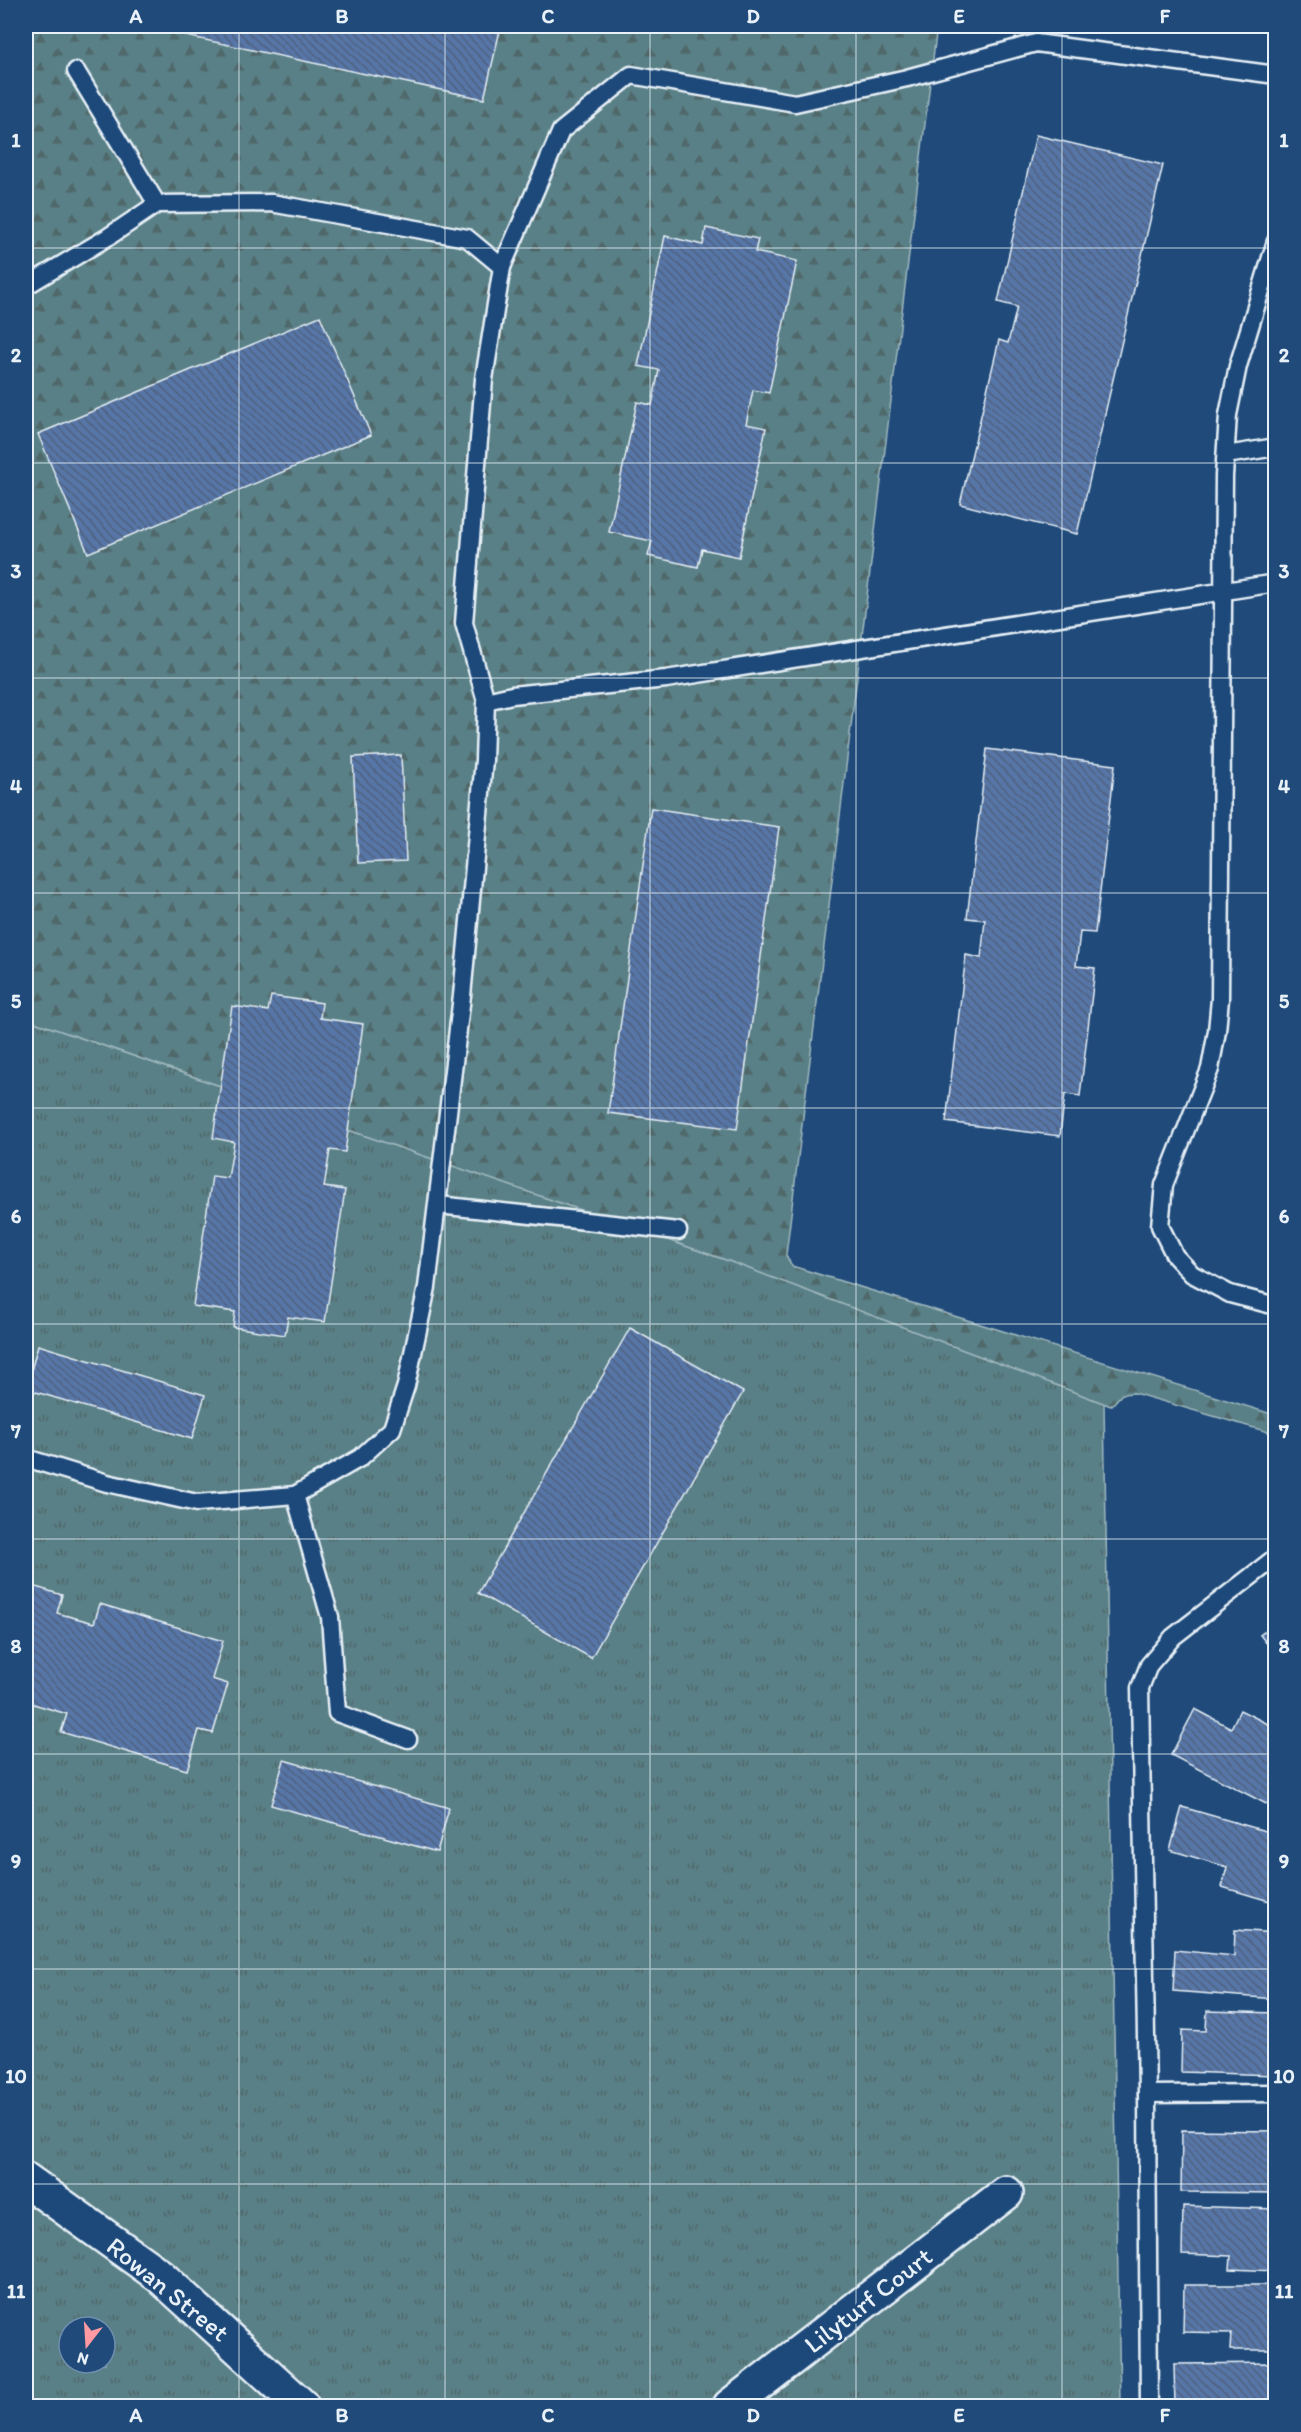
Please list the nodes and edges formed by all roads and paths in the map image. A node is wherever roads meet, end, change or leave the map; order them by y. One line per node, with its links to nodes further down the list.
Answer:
1 (76, 71): 3 (lane)
2 (1275, 75): 5 (lane)
3 (157, 204): 5 (lane); 6 (lane)
4 (1275, 241): 8 (lane)
5 (502, 267): 11 (lane)
6 (26, 286)
7 (1275, 447): 8 (lane)
8 (1226, 455): 10 (lane)
9 (1275, 582): 10 (lane)
10 (1224, 592): 11 (lane); 14 (lane)
11 (486, 701): 12 (lane)
12 (438, 1205): 13 (lane); 16 (lane)
13 (678, 1231)
14 (1275, 1306)
15 (26, 1458): 16 (lane)
16 (296, 1495): 18 (lane)
17 (1275, 1557): 20 (lane)
18 (408, 1739)
19 (1275, 2093): 20 (lane)
20 (1147, 2094): 25 (lane)
21 (26, 2180): 23 (street, Rowan Street)
22 (1006, 2193): 24 (street, Lilyturf Court)
23 (302, 2406)
24 (730, 2406)
25 (1149, 2406)

